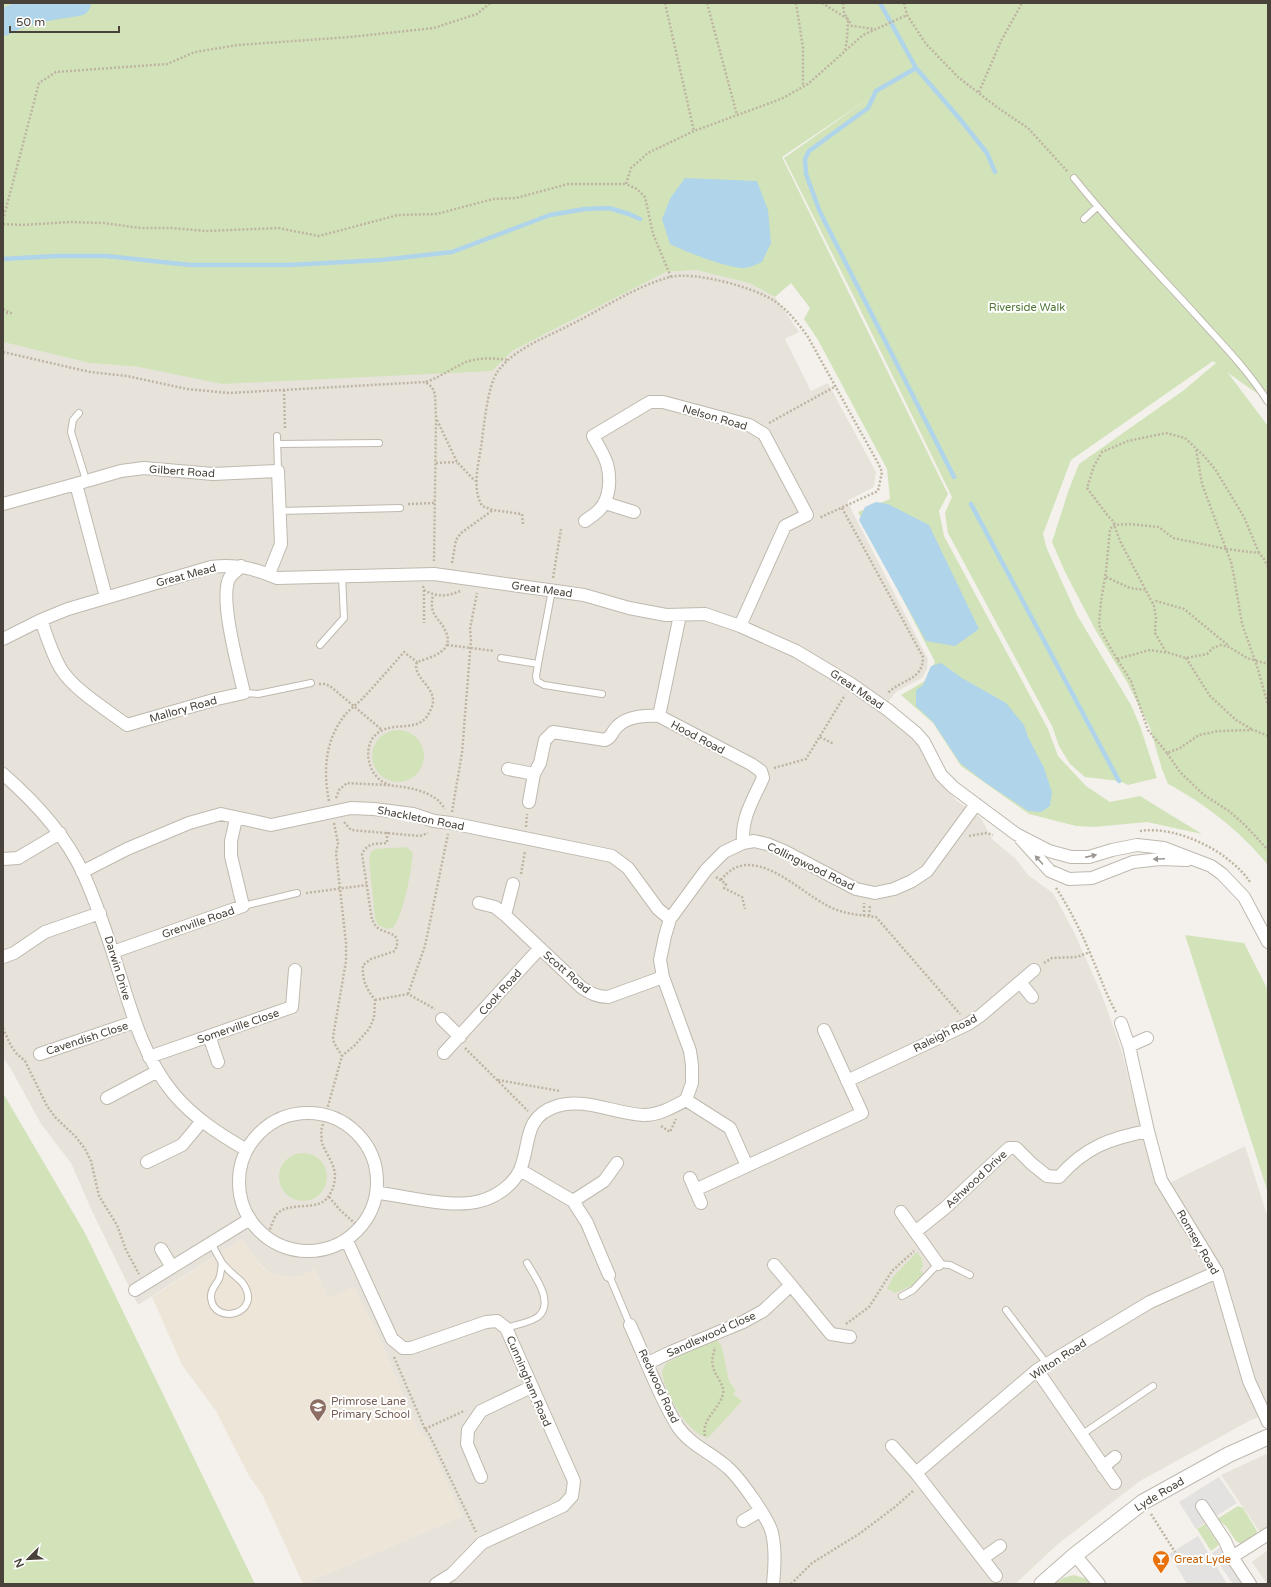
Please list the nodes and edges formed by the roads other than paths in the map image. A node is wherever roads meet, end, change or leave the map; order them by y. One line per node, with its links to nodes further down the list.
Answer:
1 (1074, 178): 2 (lane)
2 (1097, 207): 3 (lane); 4 (lane)
3 (1084, 219)
4 (1268, 402)
5 (80, 413): 10 (lane)
6 (277, 436): 8 (lane)
7 (379, 443): 8 (lane)
8 (278, 444): 9 (lane)
9 (278, 472): 10 (street, Gilbert Road); 14 (street)
10 (81, 482): 12 (street, Gilbert Road); 21 (street)
11 (605, 503): 15 (street); 16 (street); 24 (street, Nelson Road)
12 (3, 504)
13 (400, 508): 14 (lane)
14 (280, 511): 18 (street)
15 (634, 512)
16 (585, 521)
17 (241, 566): 18 (street, Great Mead); 21 (street, Great Mead); 30 (street)
18 (268, 574): 19 (street, Great Mead)
19 (342, 576): 20 (street, Great Mead); 26 (lane)
20 (552, 590): 22 (street, Great Mead); 28 (lane)
21 (106, 597): 23 (street, Great Mead)
22 (680, 615): 24 (street, Great Mead); 32 (street, Hood Road)
23 (41, 620): 25 (street, Great Mead); 30 (street, Mallory Road)
24 (740, 626): 37 (street, Great Mead)
25 (3, 639)
26 (320, 645)
27 (501, 658): 28 (lane)
28 (538, 664): 31 (lane)
29 (311, 683): 30 (lane)
30 (244, 693)
31 (602, 694)
32 (659, 716): 35 (street); 41 (street, Hood Road)
33 (508, 769): 35 (street)
34 (3, 774): 39 (street, Darwin Drive)
35 (534, 774): 36 (street)
36 (529, 802)
37 (976, 804): 40 (street, Great Mead); 41 (street, Collingwood Road)
38 (236, 818): 44 (street, Shackleton Road); 48 (street, Grenville Road); 51 (street, Shackleton Road)
39 (60, 833): 42 (street); 44 (street, Darwin Drive)
40 (1016, 834): 43 (street, Great Mead, one-way to 43); 43 (street, Great Mead, one-way to 40)
41 (743, 843): 51 (street, Collingwood Road)
42 (3, 859)
43 (1198, 861): 52 (street, Great Mead)
44 (82, 872): 49 (street, Darwin Drive)
45 (513, 884): 50 (street)
46 (297, 893): 48 (lane)
47 (479, 903): 50 (street, Scott Road)
48 (243, 906): 54 (street, Grenville Road)
49 (100, 913): 54 (street, Darwin Drive); 55 (street)
50 (505, 915): 53 (street, Scott Road)
51 (670, 919): 58 (street, Collingwood Road)
52 (1268, 942)
53 (540, 948): 58 (street, Scott Road); 66 (street, Cook Road)
54 (113, 952): 62 (street, Darwin Drive)
55 (3, 957)
56 (295, 970): 65 (street, Somerville Close)
57 (1034, 970): 59 (street, Raleigh Road)
58 (663, 977): 76 (street, Collingwood Road)
59 (1020, 982): 60 (street); 74 (street, Raleigh Road)
60 (1032, 997)
61 (442, 1019): 66 (street)
62 (134, 1022): 70 (street, Cavendish Close); 71 (street, Darwin Drive)
63 (1121, 1023): 68 (street)
64 (824, 1030): 74 (street)
65 (209, 1036): 71 (street, Somerville Close); 72 (street)
66 (460, 1037): 69 (street, Cook Road)
67 (1147, 1038): 68 (street)
68 (1129, 1046): 78 (street)
69 (444, 1053)
70 (40, 1054)
71 (149, 1057): 73 (street, Darwin Drive)
72 (218, 1062)
73 (158, 1071): 75 (street); 77 (street, Darwin Drive)
74 (846, 1081): 82 (street)
75 (107, 1098)
76 (686, 1100): 82 (street); 83 (street)
77 (202, 1121): 79 (street, Darwin Drive); 80 (street)
78 (1148, 1131): 91 (street, Ashwood Drive); 100 (street, Romsey Road)
79 (245, 1149): 86 (street); 90 (street)
80 (147, 1162)
81 (617, 1163): 87 (street)
82 (747, 1166): 85 (street)
83 (520, 1170): 86 (street); 87 (street)
84 (690, 1178): 85 (street)
85 (695, 1190): 88 (street)
86 (378, 1193): 92 (street)
87 (573, 1201): 101 (street)
88 (701, 1203)
89 (901, 1212): 91 (street)
90 (250, 1219): 92 (street); 93 (street)
91 (915, 1232): 97 (street)
92 (347, 1241): 108 (street, Cunningham Road)
93 (211, 1243): 95 (lane); 99 (street)
94 (161, 1249): 99 (street)
95 (222, 1263): 95 (lane)
96 (528, 1263): 108 (lane)
97 (938, 1264): 102 (lane); 105 (lane)
98 (774, 1265): 103 (street)
99 (172, 1267): 104 (street)
100 (1217, 1272): 111 (street, Wilton Road); 114 (street, Romsey Road)
101 (609, 1275): 107 (lane)
102 (970, 1275)
103 (791, 1285): 109 (street); 110 (street, Sandlewood Close)
104 (141, 1287)
105 (902, 1296)
106 (1006, 1310): 111 (lane)
107 (630, 1325): 110 (street, Redwood Road)
108 (506, 1328): 113 (street, Cunningham Road)
109 (850, 1337)
110 (648, 1363): 124 (street, Redwood Road)
111 (1042, 1367): 115 (street); 121 (street, Wilton Road)
112 (1153, 1386): 115 (lane)
113 (531, 1387): 120 (street); 132 (street, Cunningham Road)
114 (1268, 1422)
115 (1081, 1435): 119 (street)
116 (1268, 1437): 128 (street, Lyde Road)
117 (892, 1446): 121 (street)
118 (1115, 1457): 119 (street)
119 (1103, 1467): 122 (street)
120 (481, 1477)
121 (920, 1477): 130 (street)
122 (1115, 1484)
123 (1202, 1506): 129 (street)
124 (760, 1511): 125 (street); 133 (street, Redwood Road)
125 (743, 1521)
126 (1268, 1534): 129 (street)
127 (1000, 1546): 130 (street)
128 (1075, 1555): 134 (street, Lyde Road); 135 (street)
129 (1232, 1557): 136 (street)
130 (983, 1558): 131 (street)
131 (996, 1576)
132 (436, 1584)
133 (773, 1584)
134 (1042, 1584)
135 (1099, 1584)
136 (1250, 1584)

